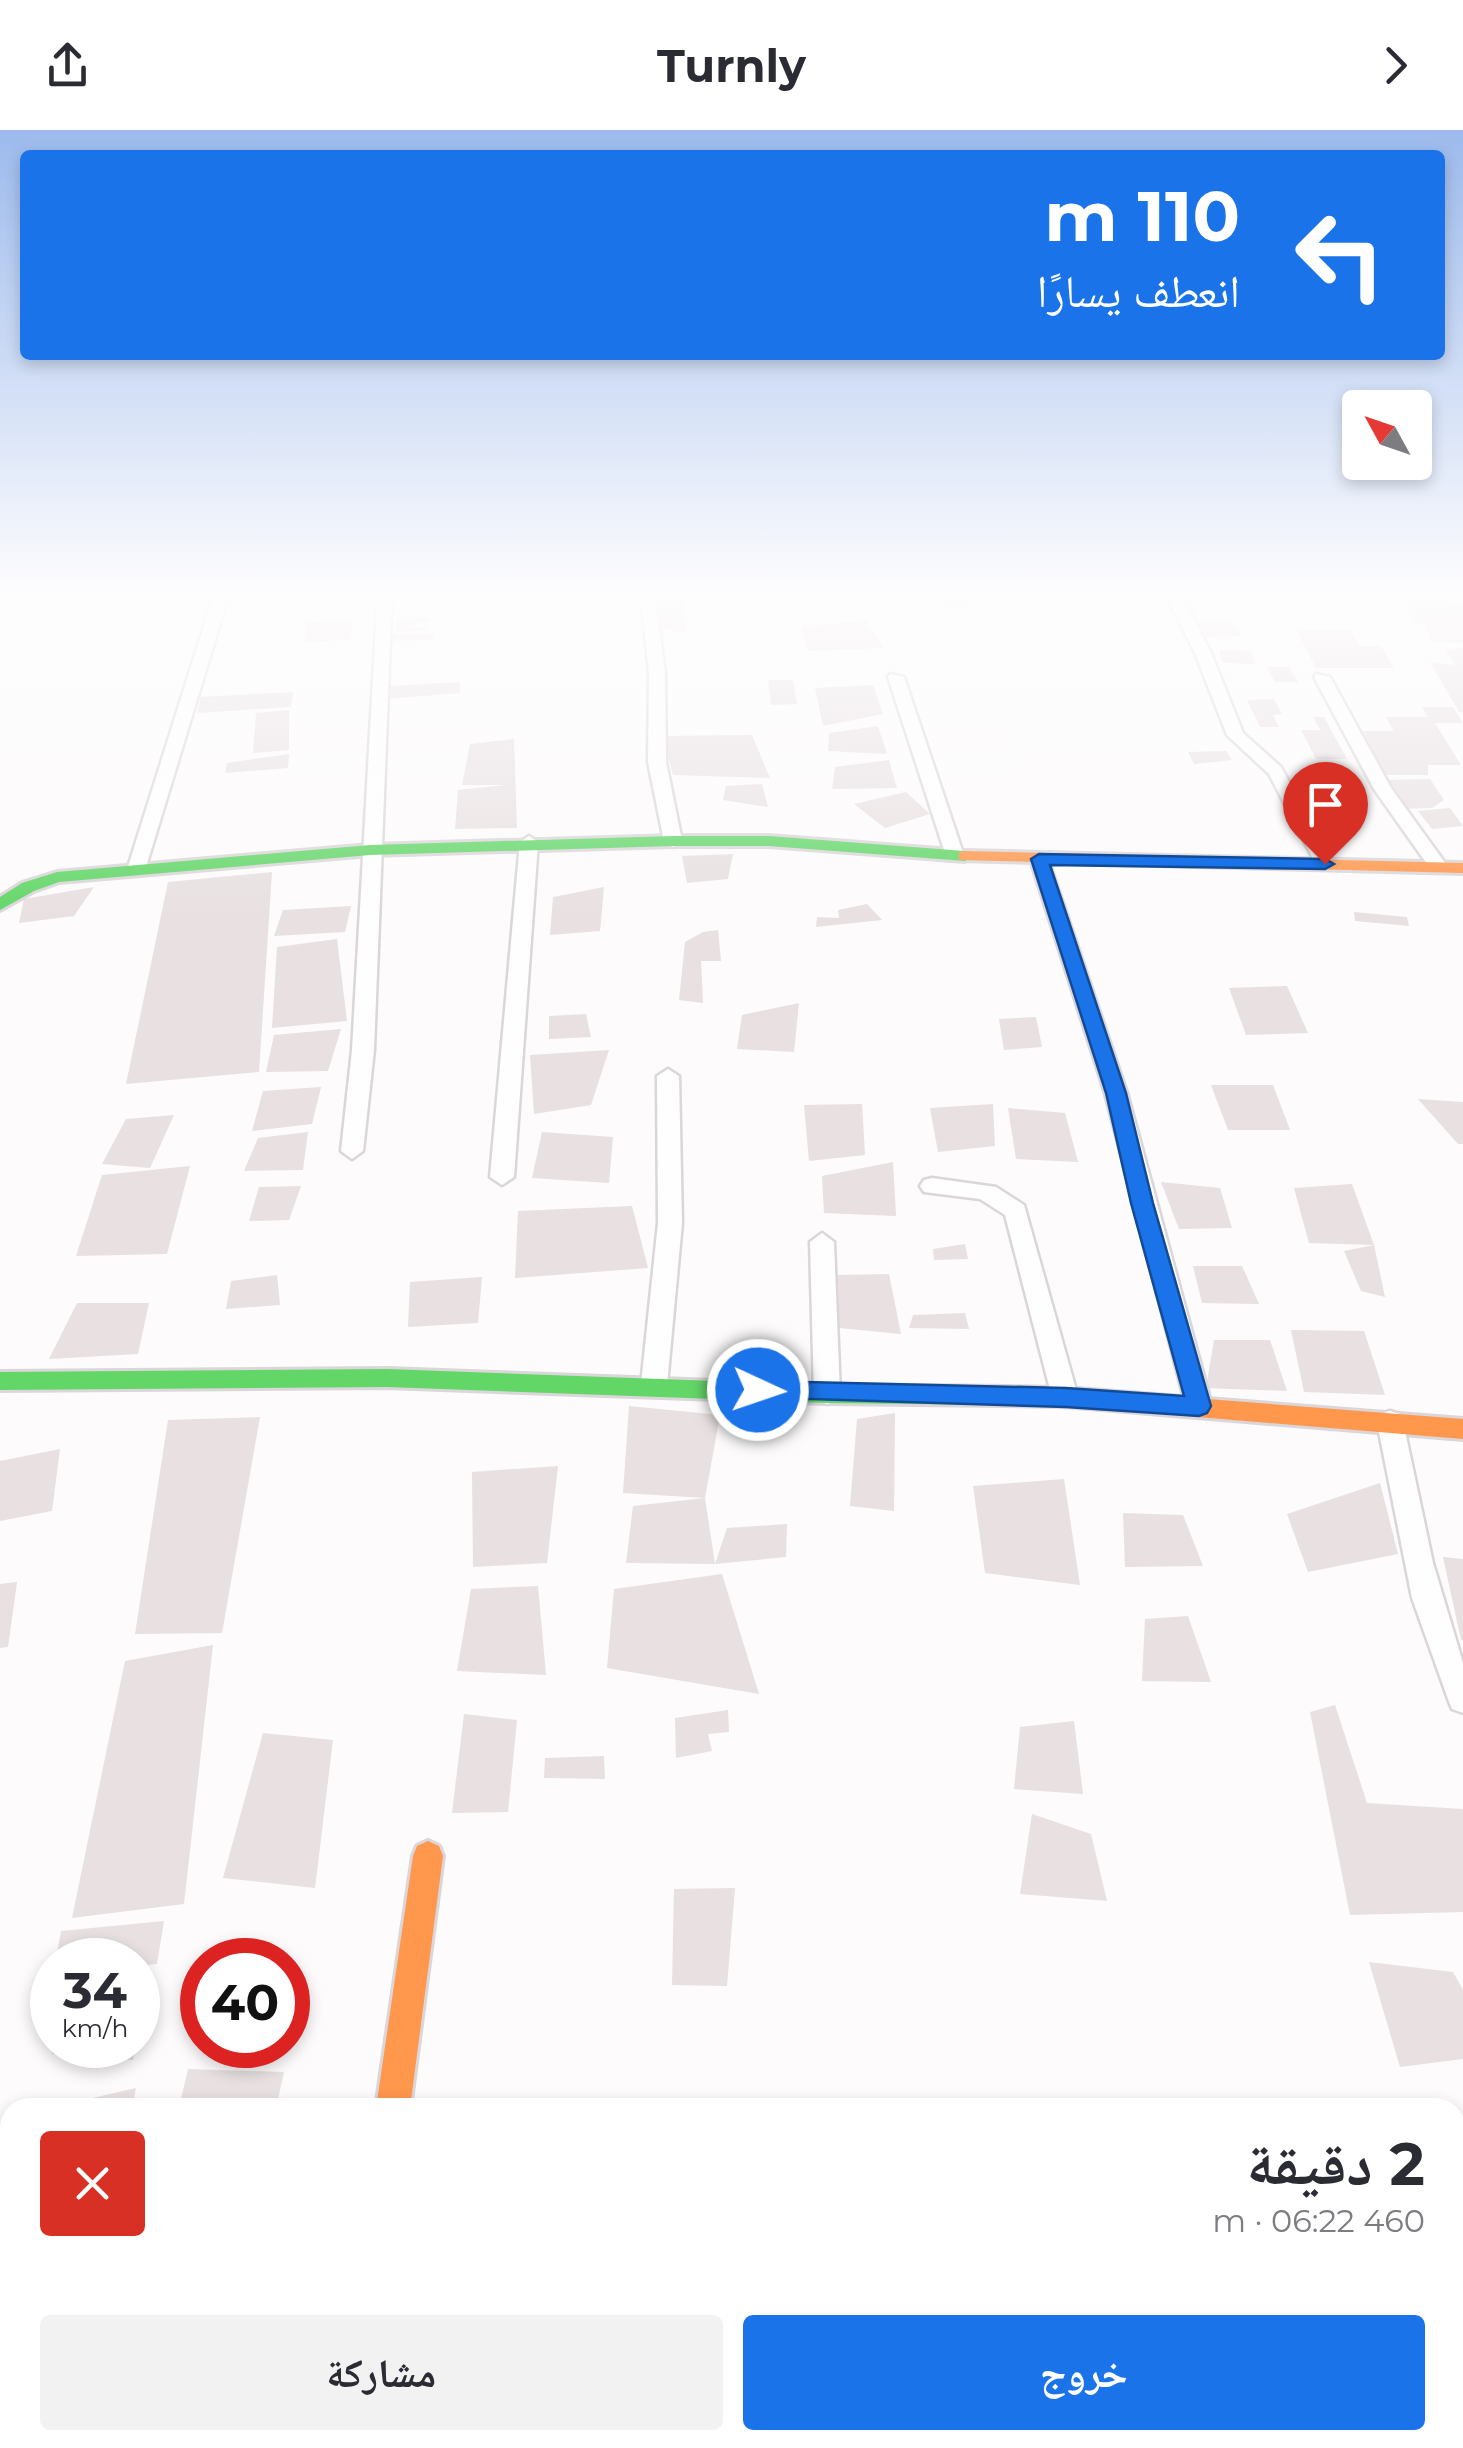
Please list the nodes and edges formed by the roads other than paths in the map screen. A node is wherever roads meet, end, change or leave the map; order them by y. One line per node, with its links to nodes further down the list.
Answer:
1 (189, 699): 15 (street)
2 (378, 699): 9 (street)
3 (656, 699): 7 (street)
4 (903, 699): 10 (street)
5 (1221, 699): 12 (street)
6 (1334, 699): 13 (street)
7 (673, 841): 8 (street); 10 (street)
8 (528, 842): 9 (street); 19 (street)
9 (370, 850): 15 (street); 18 (street)
10 (955, 856): 11 (street)
11 (1039, 859): 12 (street); 26 (street)
12 (1325, 864): 13 (street)
13 (1439, 867): 14 (street)
14 (1463, 868)
15 (136, 870): 16 (street)
16 (0, 906)
17 (668, 1076): 23 (street)
18 (352, 1150)
19 (502, 1177)
20 (932, 1186): 25 (street)
21 (822, 1242): 24 (street)
22 (0, 1381): 23 (street)
23 (654, 1385): 24 (street)
24 (827, 1394): 25 (street)
25 (1066, 1398): 26 (street)
26 (1199, 1406): 27 (street)
27 (1390, 1422): 28 (street); 29 (street)
28 (1463, 1429)
29 (1463, 1699)
30 (428, 1856): 31 (street)
31 (394, 2098)

